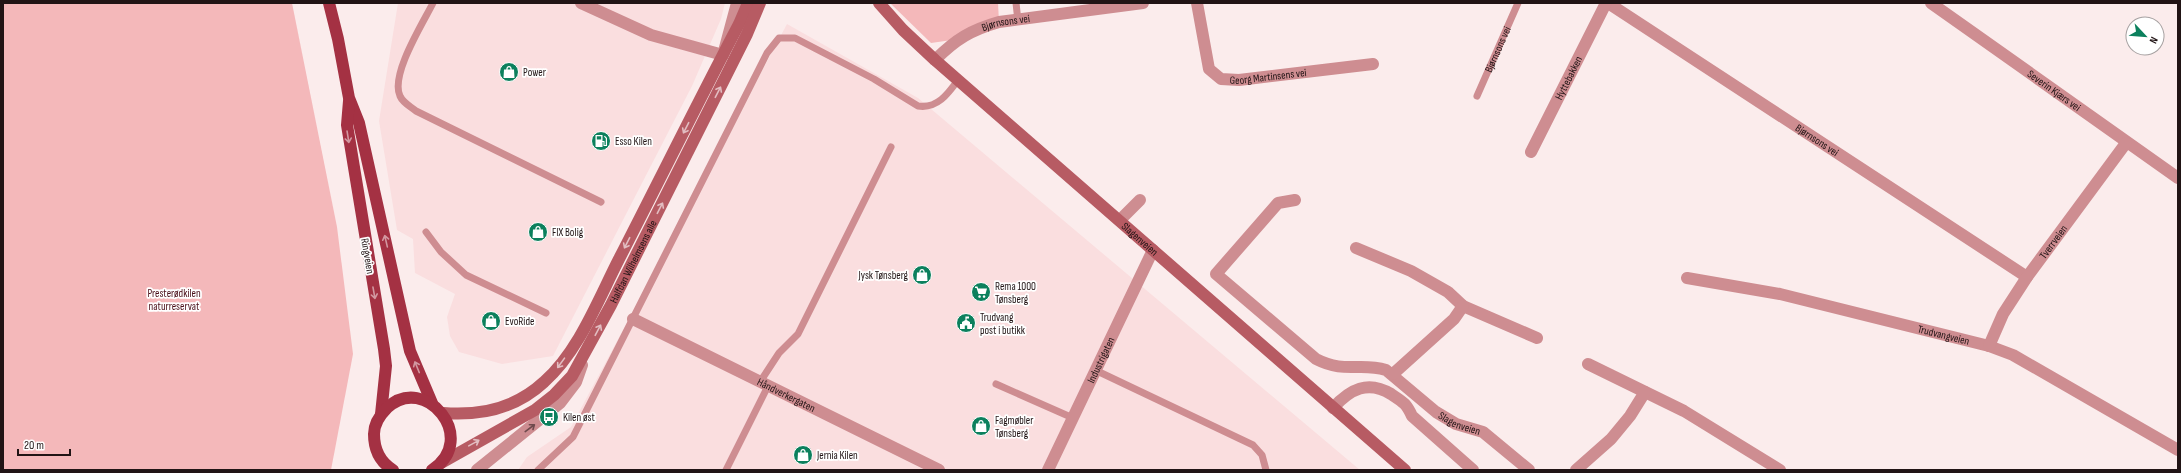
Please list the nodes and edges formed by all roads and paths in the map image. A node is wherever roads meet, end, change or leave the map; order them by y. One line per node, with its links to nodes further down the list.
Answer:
1 (329, 3): 21 (main road, Ringveien)
2 (433, 3): 28 (lane)
3 (581, 3): 16 (street)
4 (737, 3): 16 (street)
5 (748, 3): 16 (main road, Halfdan Wilhelmsens alle)
6 (760, 3): 40 (main road, Halfdan Wilhelmsens alle, one-way to 6)
7 (879, 3): 17 (main road, Slagenveien)
8 (1016, 3): 15 (lane)
9 (1143, 3): 14 (street, Bjørnsons vei)
10 (1197, 3): 18 (street, Georg Martinsens vei)
11 (1518, 3): 20 (lane, Bjørnsons vei)
12 (1607, 3): 24 (street, Hyttebakken); 33 (street, Bjørnsons vei)
13 (1931, 3): 22 (street, Severin Kjærs vei)
14 (1088, 7): 15 (street, Bjørnsons vei)
15 (1018, 21): 17 (street, Bjørnsons vei)
16 (723, 55): 51 (main road, Halfdan Wilhelmsens alle, one-way to 51)
17 (935, 60): 19 (main road, Slagenveien)
18 (1374, 64)
19 (958, 80): 29 (main road, Slagenveien); 37 (lane)
20 (1477, 96)
21 (349, 98): 48 (main road, Ringveien, one-way to 21); 52 (main road, Ringveien, one-way to 52)
22 (2126, 143): 25 (street, Severin Kjærs vei); 33 (street, Tverrveien)
23 (891, 147): 44 (lane)
24 (1531, 152)
25 (2178, 178)
26 (1140, 200): 29 (street)
27 (1295, 200): 43 (street, Slagenveien)
28 (601, 202)
29 (1120, 220): 32 (main road, Slagenveien)
30 (426, 232): 36 (lane)
31 (1356, 248): 35 (street)
32 (1153, 250): 42 (street, Industrigaten); 50 (main road, Slagenveien)
33 (2027, 276): 39 (street, Tverrveien)
34 (1687, 278): 39 (street, Trudvangveien)
35 (1463, 306): 38 (street); 43 (street)
36 (546, 313)
37 (633, 319): 44 (street, Håndverkergaten); 60 (lane)
38 (1537, 338)
39 (1989, 346): 54 (street, Trudvangveien)
40 (587, 351): 56 (main road, Halfdan Wilhelmsens alle, one-way to 40); 59 (street, one-way to 40)
41 (1588, 364): 46 (street)
42 (1095, 370): 53 (street, Industrigaten); 64 (lane)
43 (1393, 374): 47 (street, Slagenveien)
44 (764, 384): 61 (lane); 62 (street, Håndverkergaten)
45 (996, 384): 53 (lane)
46 (1645, 392): 68 (street); 69 (street)
47 (1423, 401): 49 (street); 67 (street, Slagenveien)
48 (432, 403): 51 (main road, Ringveien); 52 (main road, Ringveien)
49 (1406, 404): 50 (street); 66 (street)
50 (1333, 408): 65 (main road, Slagenveien)
51 (443, 413): 56 (main road, Ringveien)
52 (381, 414): 55 (main road, Ringveien)
53 (1073, 418): 63 (street, Industrigaten)
54 (2178, 450)
55 (380, 458): 57 (main road, Ringveien); 58 (main road)
56 (437, 467)
57 (385, 470)
58 (393, 470)
59 (477, 470)
60 (538, 470)
61 (726, 470)
62 (939, 470)
63 (1048, 470)
64 (1266, 470)
65 (1405, 470)
66 (1473, 470)
67 (1529, 470)
68 (1576, 470)
69 (1780, 470)

